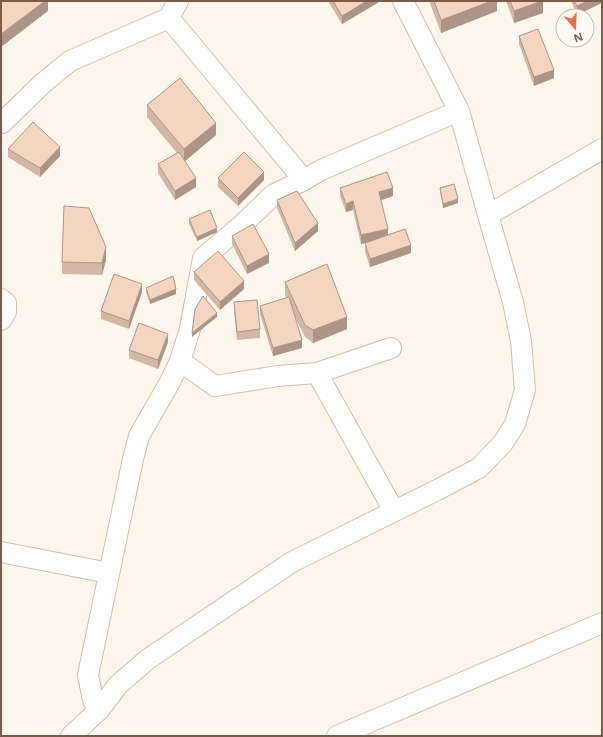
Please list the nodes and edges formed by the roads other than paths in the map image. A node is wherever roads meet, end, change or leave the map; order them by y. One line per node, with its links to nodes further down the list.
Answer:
1 (178, 1): 3 (street)
2 (403, 1): 4 (street)
3 (169, 18): 5 (street); 7 (street)
4 (459, 111): 7 (street); 8 (street)
5 (2, 124)
6 (602, 149): 8 (street)
7 (304, 180): 12 (street)
8 (488, 215): 14 (street)
9 (1, 299): 10 (street)
10 (1, 320)
11 (391, 348): 13 (street)
12 (180, 361): 13 (street); 16 (street)
13 (317, 373): 14 (street)
14 (394, 511): 18 (street)
15 (1, 552): 16 (street)
16 (109, 573): 18 (street)
17 (602, 622): 20 (street)
18 (99, 710): 19 (street)
19 (71, 736)
20 (337, 736)

